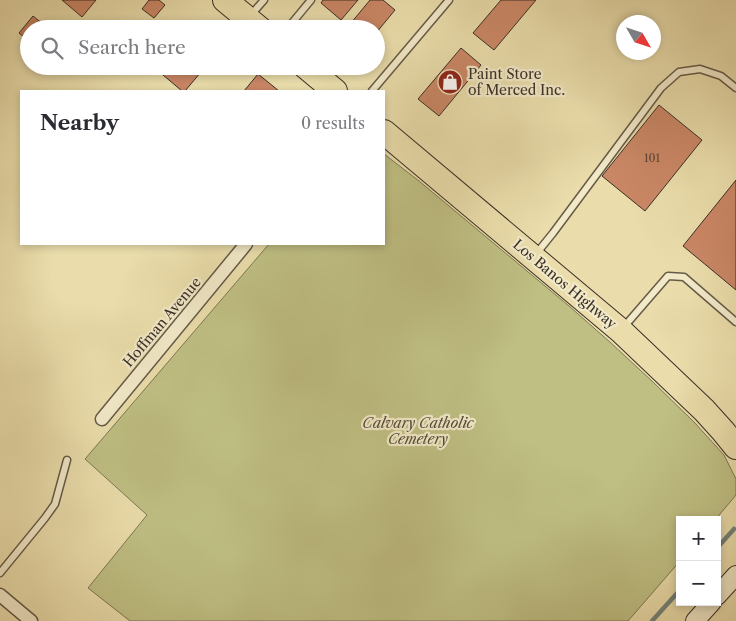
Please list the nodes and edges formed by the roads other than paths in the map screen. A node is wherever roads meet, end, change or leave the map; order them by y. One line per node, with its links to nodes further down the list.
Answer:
1 (225, 0): 5 (highway)
2 (264, 0): 6 (lane)
3 (310, 0): 7 (lane)
4 (449, 0): 11 (lane)
5 (248, 20)
6 (255, 20)
7 (294, 20)
8 (316, 75): 10 (highway)
9 (736, 88): 14 (lane)
10 (334, 90)
11 (373, 90)
12 (385, 133): 14 (highway, Los Banos Highway)
13 (245, 245): 17 (street, Hoffman Avenue)
14 (534, 257): 16 (highway, Los Banos Highway)
15 (736, 322): 16 (lane)
16 (621, 331): 18 (highway, Los Banos Highway)
17 (102, 419)
18 (736, 447)
19 (67, 460): 20 (lane)
20 (0, 573)
21 (736, 575): 22 (main road)
22 (721, 592)
23 (0, 595): 25 (street)
24 (709, 606): 26 (main road)
25 (31, 621)
26 (696, 621)

